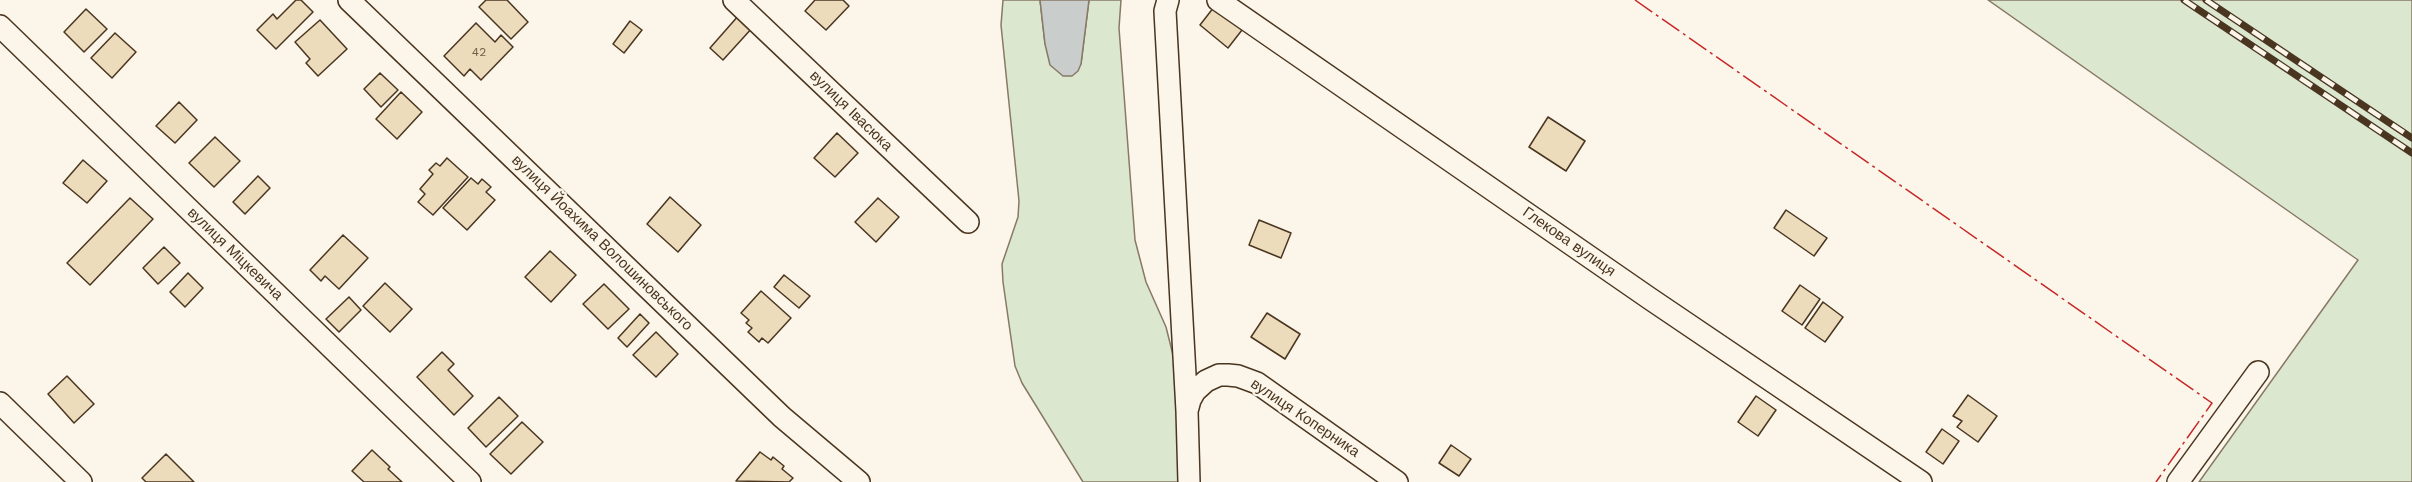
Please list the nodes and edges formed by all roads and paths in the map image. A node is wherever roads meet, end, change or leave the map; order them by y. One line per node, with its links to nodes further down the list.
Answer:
1 (349, 0): 12 (street, вулиця Йоахима Волошиновського)
2 (734, 0): 6 (street, вулиця Івасюка)
3 (1168, 0): 9 (street)
4 (1218, 0): 15 (street, Глекова вулиця)
5 (0, 26): 11 (street, вулиця Міцкевича)
6 (968, 222)
7 (2258, 372): 16 (street)
8 (0, 403): 10 (street)
9 (1187, 411): 13 (street); 14 (street, вулиця Коперника)
10 (81, 482)
11 (470, 482)
12 (859, 482)
13 (1189, 482)
14 (1397, 482)
15 (1921, 482)
16 (2178, 482)

